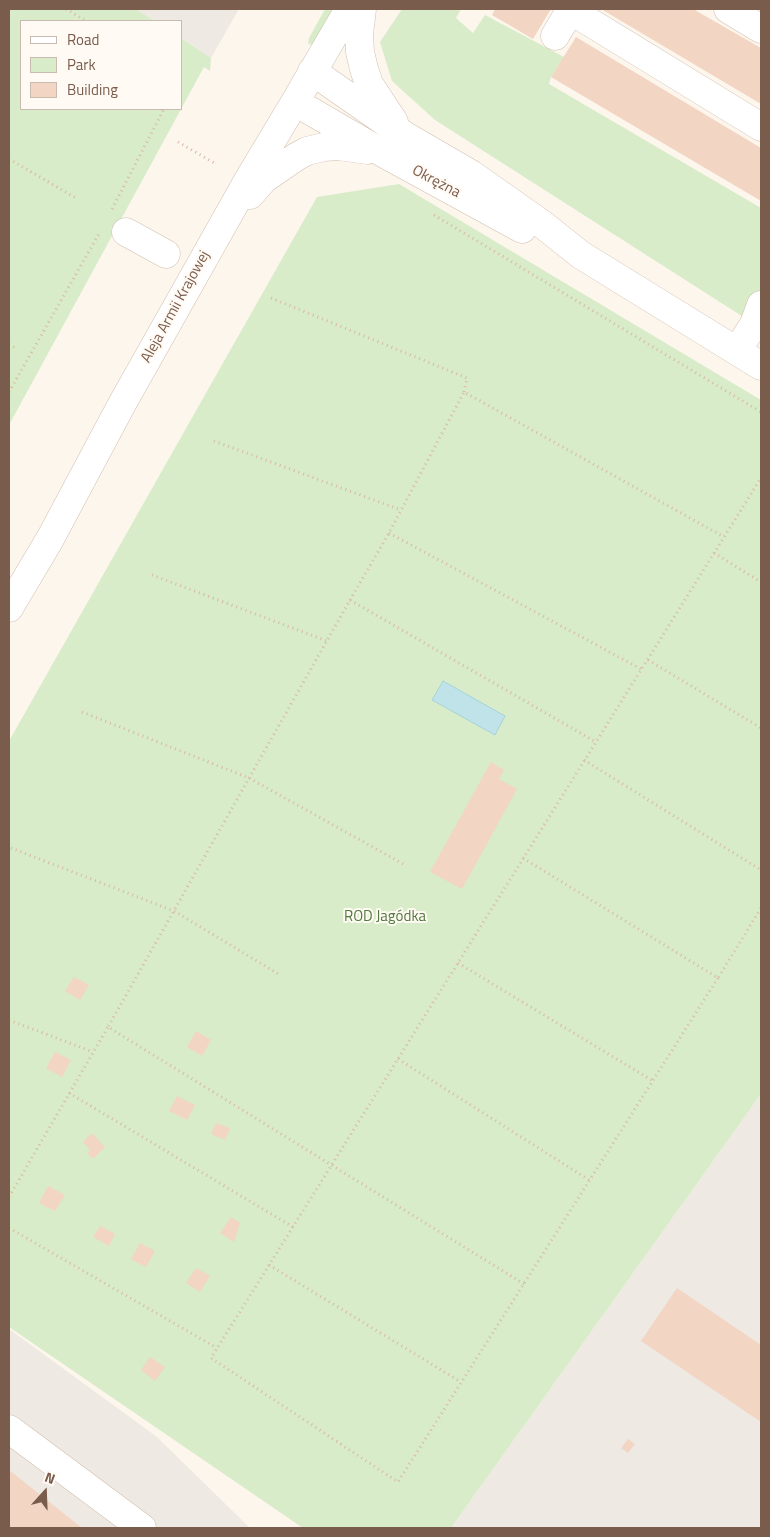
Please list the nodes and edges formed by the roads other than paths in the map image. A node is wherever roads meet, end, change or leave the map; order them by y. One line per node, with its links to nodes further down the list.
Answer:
1 (348, 9): 7 (street, Aleja Armii Krajowej)
2 (362, 9): 9 (street)
3 (728, 9): 5 (street)
4 (571, 10): 6 (street); 8 (street)
5 (761, 29)
6 (555, 36)
7 (303, 87): 9 (street, Okrężna); 10 (street, Okrężna); 12 (street, Aleja Armii Krajowej)
8 (761, 127)
9 (404, 135): 14 (street, Okrężna)
10 (381, 152): 12 (street); 14 (street, Okrężna)
11 (113, 224): 13 (street)
12 (222, 226): 18 (street, Aleja Armii Krajowej)
13 (166, 254)
14 (581, 255): 16 (street, Okrężna)
15 (761, 305): 16 (street)
16 (737, 351): 17 (street, Okrężna)
17 (761, 366)
18 (9, 608)
19 (9, 1429): 20 (street)
20 (142, 1528)

